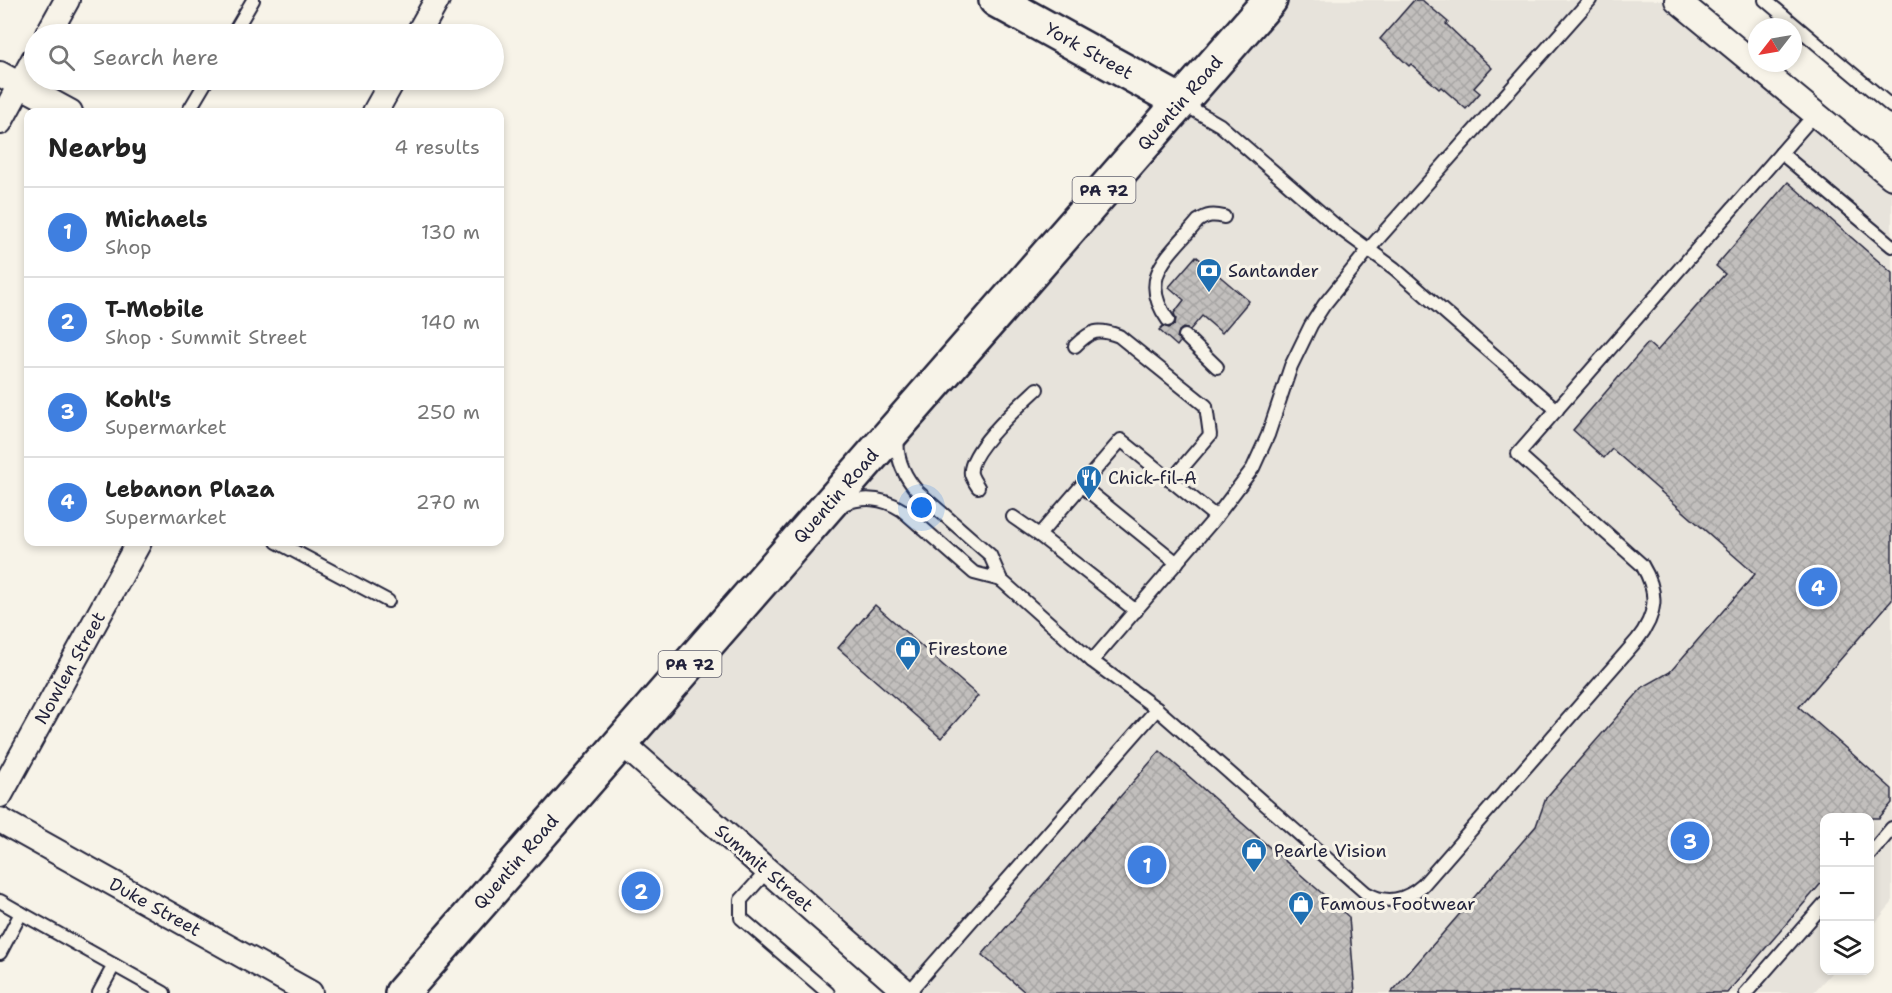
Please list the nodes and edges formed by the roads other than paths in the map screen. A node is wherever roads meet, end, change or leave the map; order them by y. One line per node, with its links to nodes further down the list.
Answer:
1 (67, 0): 9 (street)
2 (253, 0): 10 (lane)
3 (437, 0): 11 (street)
4 (996, 0): 18 (main road, York Street)
5 (1270, 0): 18 (main road, Quentin Road / PA 72)
6 (1590, 0): 29 (lane)
7 (1677, 0): 23 (street)
8 (1765, 0): 19 (lane)
9 (54, 24)
10 (239, 24)
11 (424, 24)
12 (24, 68): 13 (street)
13 (10, 80): 14 (street); 24 (street)
14 (24, 87)
15 (29, 90): 20 (street)
16 (201, 90): 21 (lane)
17 (387, 90): 22 (street)
18 (1181, 102): 29 (lane); 36 (main road, Quentin Road / PA 72)
19 (1892, 107)
20 (62, 108)
21 (190, 108)
22 (377, 108)
23 (1815, 114): 25 (lane); 26 (street)
24 (0, 122)
25 (1781, 153): 28 (lane); 35 (lane)
26 (1892, 177)
27 (1224, 217): 30 (lane)
28 (1892, 246)
29 (1369, 249): 35 (lane); 42 (lane)
30 (1168, 320)
31 (1185, 336): 33 (lane)
32 (1075, 346): 37 (lane)
33 (1216, 367)
34 (1036, 389): 39 (lane)
35 (1557, 410): 51 (lane)
36 (900, 423): 40 (main road, Quentin Road / PA 72); 47 (lane)
37 (1171, 481): 38 (lane); 42 (lane)
38 (1082, 486): 43 (lane); 46 (lane)
39 (978, 487)
40 (819, 516): 47 (lane); 52 (main road, Quentin Road / PA 72)
41 (1013, 517): 43 (lane)
42 (1216, 517): 46 (lane)
43 (1039, 535): 49 (lane)
44 (137, 546): 53 (street, Nowlen Street)
45 (285, 546): 48 (lane)
46 (1177, 563): 49 (lane)
47 (1000, 580): 50 (lane)
48 (388, 601)
49 (1136, 611): 50 (lane)
50 (1092, 661): 51 (lane)
51 (1156, 709): 68 (lane)
52 (621, 742): 57 (street, Summit Street); 66 (main road, Quentin Road / PA 72)
53 (0, 795)
54 (0, 820): 65 (street, Duke Street)
55 (1892, 828): 56 (lane)
56 (1874, 848)
57 (767, 871): 67 (lane); 68 (street, Summit Street)
58 (0, 901): 60 (lane)
59 (1820, 909): 69 (lane)
60 (21, 913): 61 (lane); 62 (lane)
61 (0, 953)
62 (114, 965): 63 (lane); 64 (lane)
63 (99, 993)
64 (164, 993)
65 (310, 993)
66 (402, 993)
67 (828, 993)
68 (908, 993)
69 (1746, 993)

